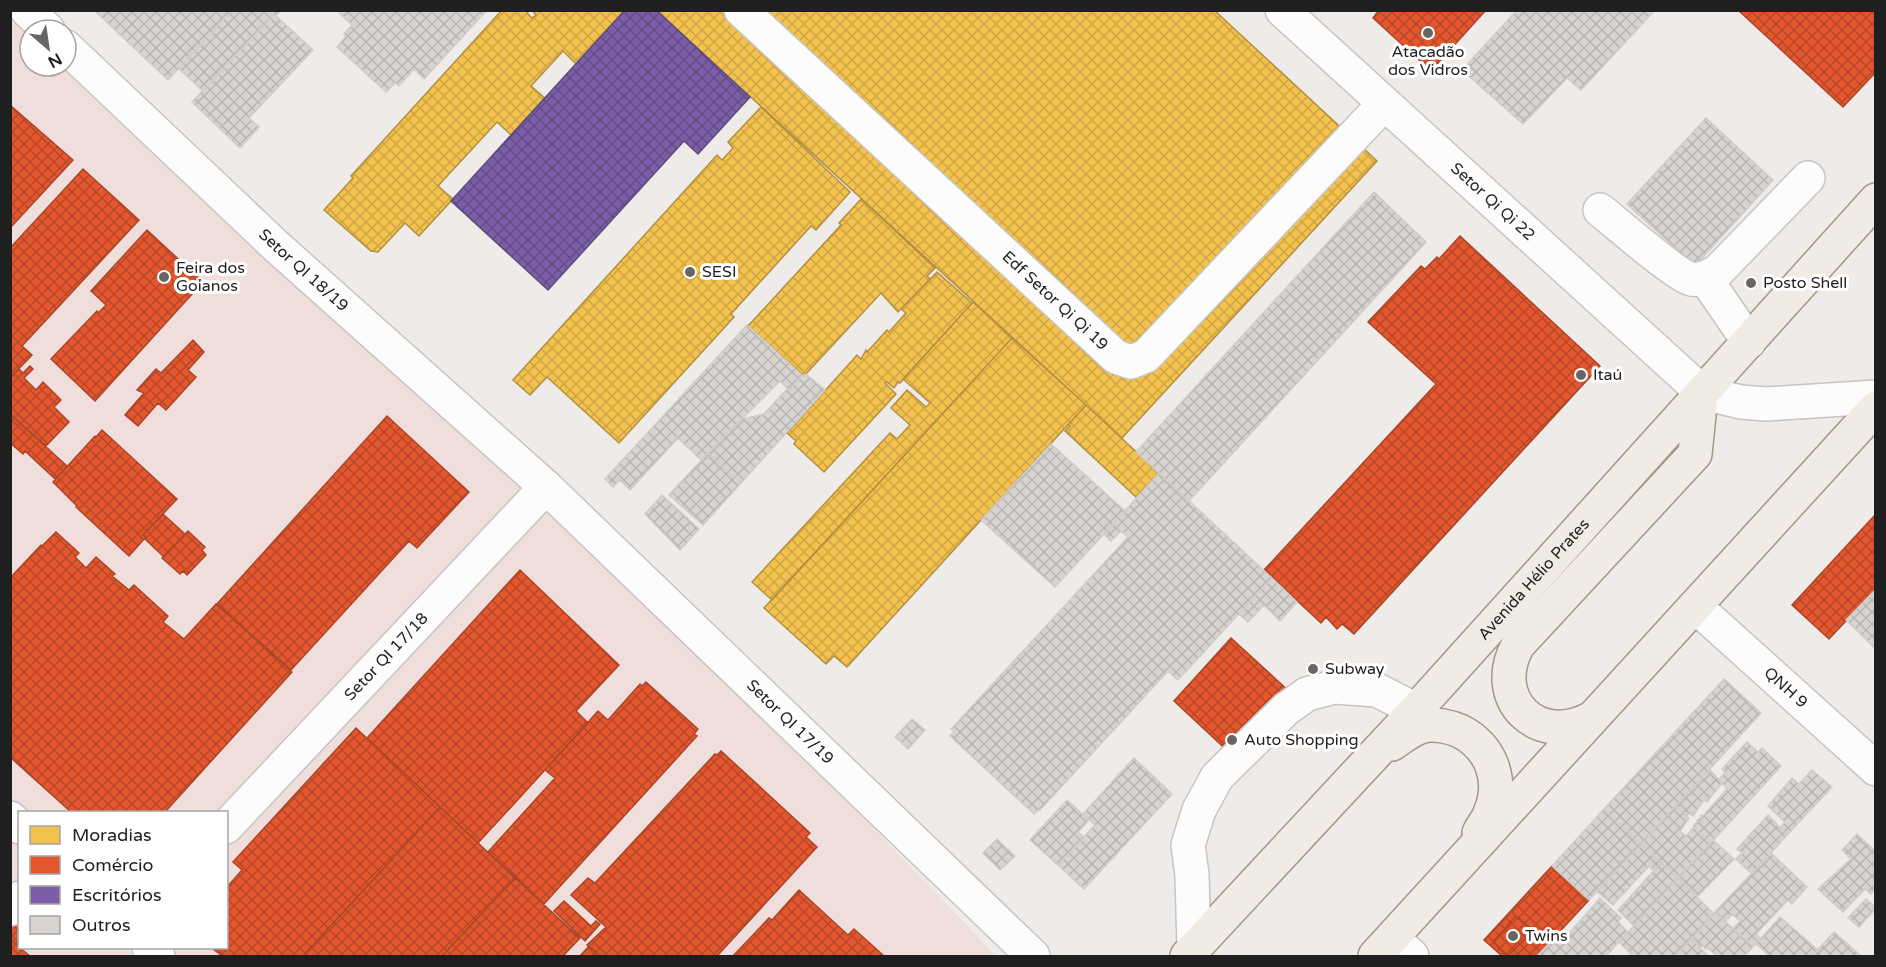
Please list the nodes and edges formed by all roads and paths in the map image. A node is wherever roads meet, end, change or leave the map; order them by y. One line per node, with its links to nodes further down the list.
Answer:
1 (741, 10): 4 (street, Edf Setor Qi Qi 19)
2 (1282, 10): 4 (street, Setor Qi Qi 22)
3 (78, 58): 13 (street, Setor QI 18/19)
4 (1384, 104): 10 (street, Setor Qi Qi 22)
5 (1808, 178): 8 (street)
6 (1875, 200): 9 (main road, Avenida Hélio Prates)
7 (1600, 210): 8 (street)
8 (1705, 278): 9 (street)
9 (1749, 342): 10 (main road, Avenida Hélio Prates)
10 (1702, 394): 11 (street); 15 (main road, Avenida Hélio Prates); 16 (main road)
11 (1875, 397)
12 (1875, 408): 14 (main road)
13 (546, 487): 19 (street, Setor QI 17/18); 23 (street, Setor QI 17/19)
14 (1695, 606): 16 (main road); 18 (street, QNH 9)
15 (1416, 710): 17 (main road, Avenida Hélio Prates); 22 (street)
16 (1592, 718): 20 (main road)
17 (1378, 751): 20 (main road); 22 (main road, Avenida Hélio Prates)
18 (1875, 769)
19 (228, 825)
20 (1461, 863): 21 (main road)
21 (1393, 950)
22 (1191, 953)
23 (1033, 957)

